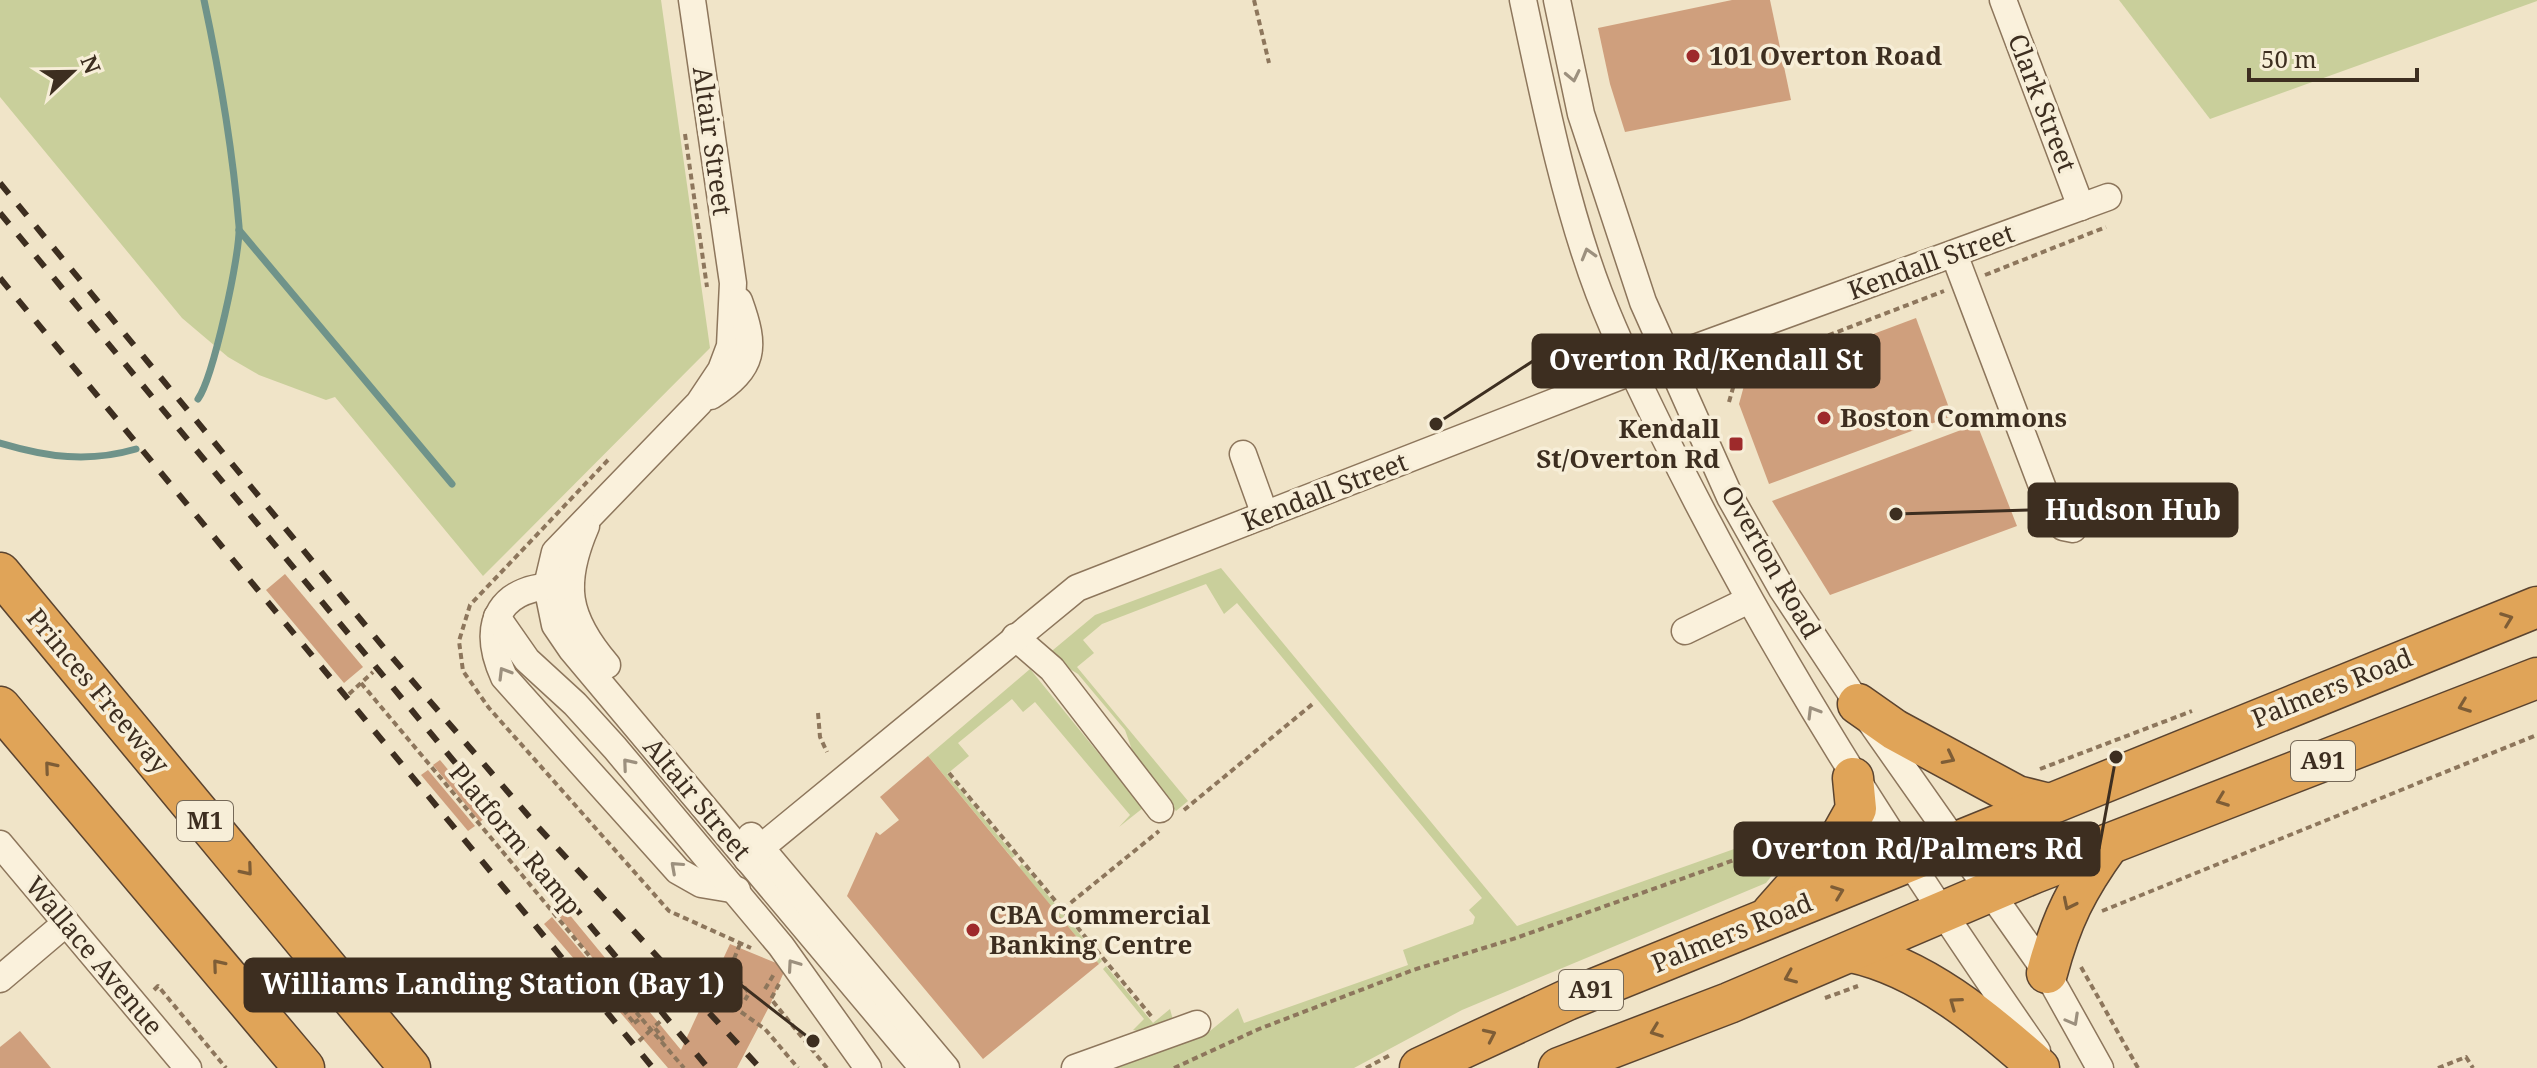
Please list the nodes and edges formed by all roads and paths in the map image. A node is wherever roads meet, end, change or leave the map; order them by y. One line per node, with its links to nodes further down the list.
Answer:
1 (692, 0): 22 (street, Altair Street)
2 (1254, 0): 6 (path)
3 (1523, 0): 15 (street, Overton Road, one-way to 3)
4 (1557, 0): 14 (street, Overton Road, one-way to 14)
5 (2003, 0): 9 (street, Clark Street)
6 (1269, 63)
7 (683, 125): 13 (path)
8 (2108, 197): 9 (street, Kendall Street)
9 (2081, 207): 11 (street, Kendall Street)
10 (2106, 227): 12 (path)
11 (1954, 254): 12 (street); 14 (street, Kendall Street)
12 (1965, 282): 16 (path); 20 (street)
13 (708, 298)
14 (1667, 358): 15 (street, Kendall Street); 34 (street, Overton Road)
15 (1633, 373): 19 (street, Kendall Street); 24 (street, Overton Road)
16 (1729, 402)
17 (616, 451): 23 (path)
18 (1243, 454): 19 (street)
19 (1265, 515): 28 (street, Kendall Street)
20 (2073, 529)
21 (0, 573): 80 (highway, Princes Freeway / M1, one-way to 80)
22 (558, 586): 26 (street); 49 (street, Altair Street)
23 (481, 593)
24 (1749, 600): 27 (street); 42 (street, Overton Road, one-way to 24)
25 (2537, 607): 43 (highway, Palmers Road / A91, one-way to 25)
26 (497, 617): 51 (street, one-way to 26); 51 (street, one-way to 26)
27 (1685, 631)
28 (1015, 637): 40 (street); 40 (street); 49 (street, Kendall Street)
29 (373, 672): 31 (path)
30 (2537, 678): 48 (highway, A91, one-way to 48)
31 (361, 683): 32 (path); 70 (path, Platform Ramp, bridge)
32 (349, 694)
33 (1315, 702): 44 (path)
34 (1858, 704): 43 (highway, one-way to 43); 46 (street, Overton Road)
35 (0, 707): 79 (highway, one-way to 35)
36 (2197, 709): 43 (path)
37 (818, 713): 39 (path)
38 (2537, 735): 56 (path)
39 (827, 752)
40 (1128, 770): 44 (street)
41 (949, 773): 54 (path)
42 (1853, 778): 50 (street, Overton Road); 57 (highway)
43 (2041, 786): 46 (highway, Palmers Road / A91)
44 (1170, 815): 54 (path)
45 (1802, 842): 87 (path)
46 (1957, 843): 50 (highway, Palmers Road / A91); 52 (street, Overton Road)
47 (0, 844): 58 (street, Wallace Avenue)
48 (2109, 844): 52 (highway, A91); 62 (highway, one-way to 62)
49 (754, 854): 53 (street, Altair Street); 85 (street, Altair Street)
50 (1910, 863): 55 (street, Overton Road); 57 (highway, Palmers Road / A91, one-way to 50)
51 (733, 889): 53 (street); 83 (street, one-way to 51)
52 (1991, 891): 55 (highway, A91); 62 (street, Overton Road)
53 (776, 892): 84 (street, Altair Street)
54 (1063, 909): 72 (path)
55 (1943, 913): 60 (highway, A91); 91 (street, Overton Road)
56 (2096, 914)
57 (1766, 919): 77 (highway, Palmers Road / A91, one-way to 57)
58 (66, 923): 64 (street); 78 (street, Wallace Avenue)
59 (741, 944): 68 (path)
60 (1851, 952): 89 (highway, A91, one-way to 89); 90 (highway, one-way to 60)
61 (777, 969): 66 (path)
62 (2063, 969): 92 (street, Overton Road, one-way to 92); 93 (path)
63 (622, 970): 65 (path)
64 (0, 979)
65 (604, 986): 67 (path); 70 (path, bridge)
66 (765, 989)
67 (597, 991)
68 (745, 1000)
69 (741, 1012): 82 (path)
70 (641, 1018): 75 (path, Platform Ramp, bridge)
71 (662, 1020): 74 (path)
72 (1155, 1020)
73 (1197, 1024): 86 (street)
74 (654, 1027): 75 (path); 76 (path)
75 (662, 1039): 81 (path, bridge)
76 (639, 1041)
77 (1412, 1058): 88 (path)
78 (188, 1068)
79 (304, 1068)
80 (410, 1068)
81 (684, 1068)
82 (798, 1068)
83 (868, 1068)
84 (923, 1068)
85 (946, 1068)
86 (1075, 1068)
87 (1174, 1068)
88 (1366, 1068)
89 (1559, 1068)
90 (2039, 1068)
91 (2048, 1068)
92 (2100, 1068)
93 (2138, 1068)
94 (2438, 1068): 95 (path)
95 (2473, 1068)

